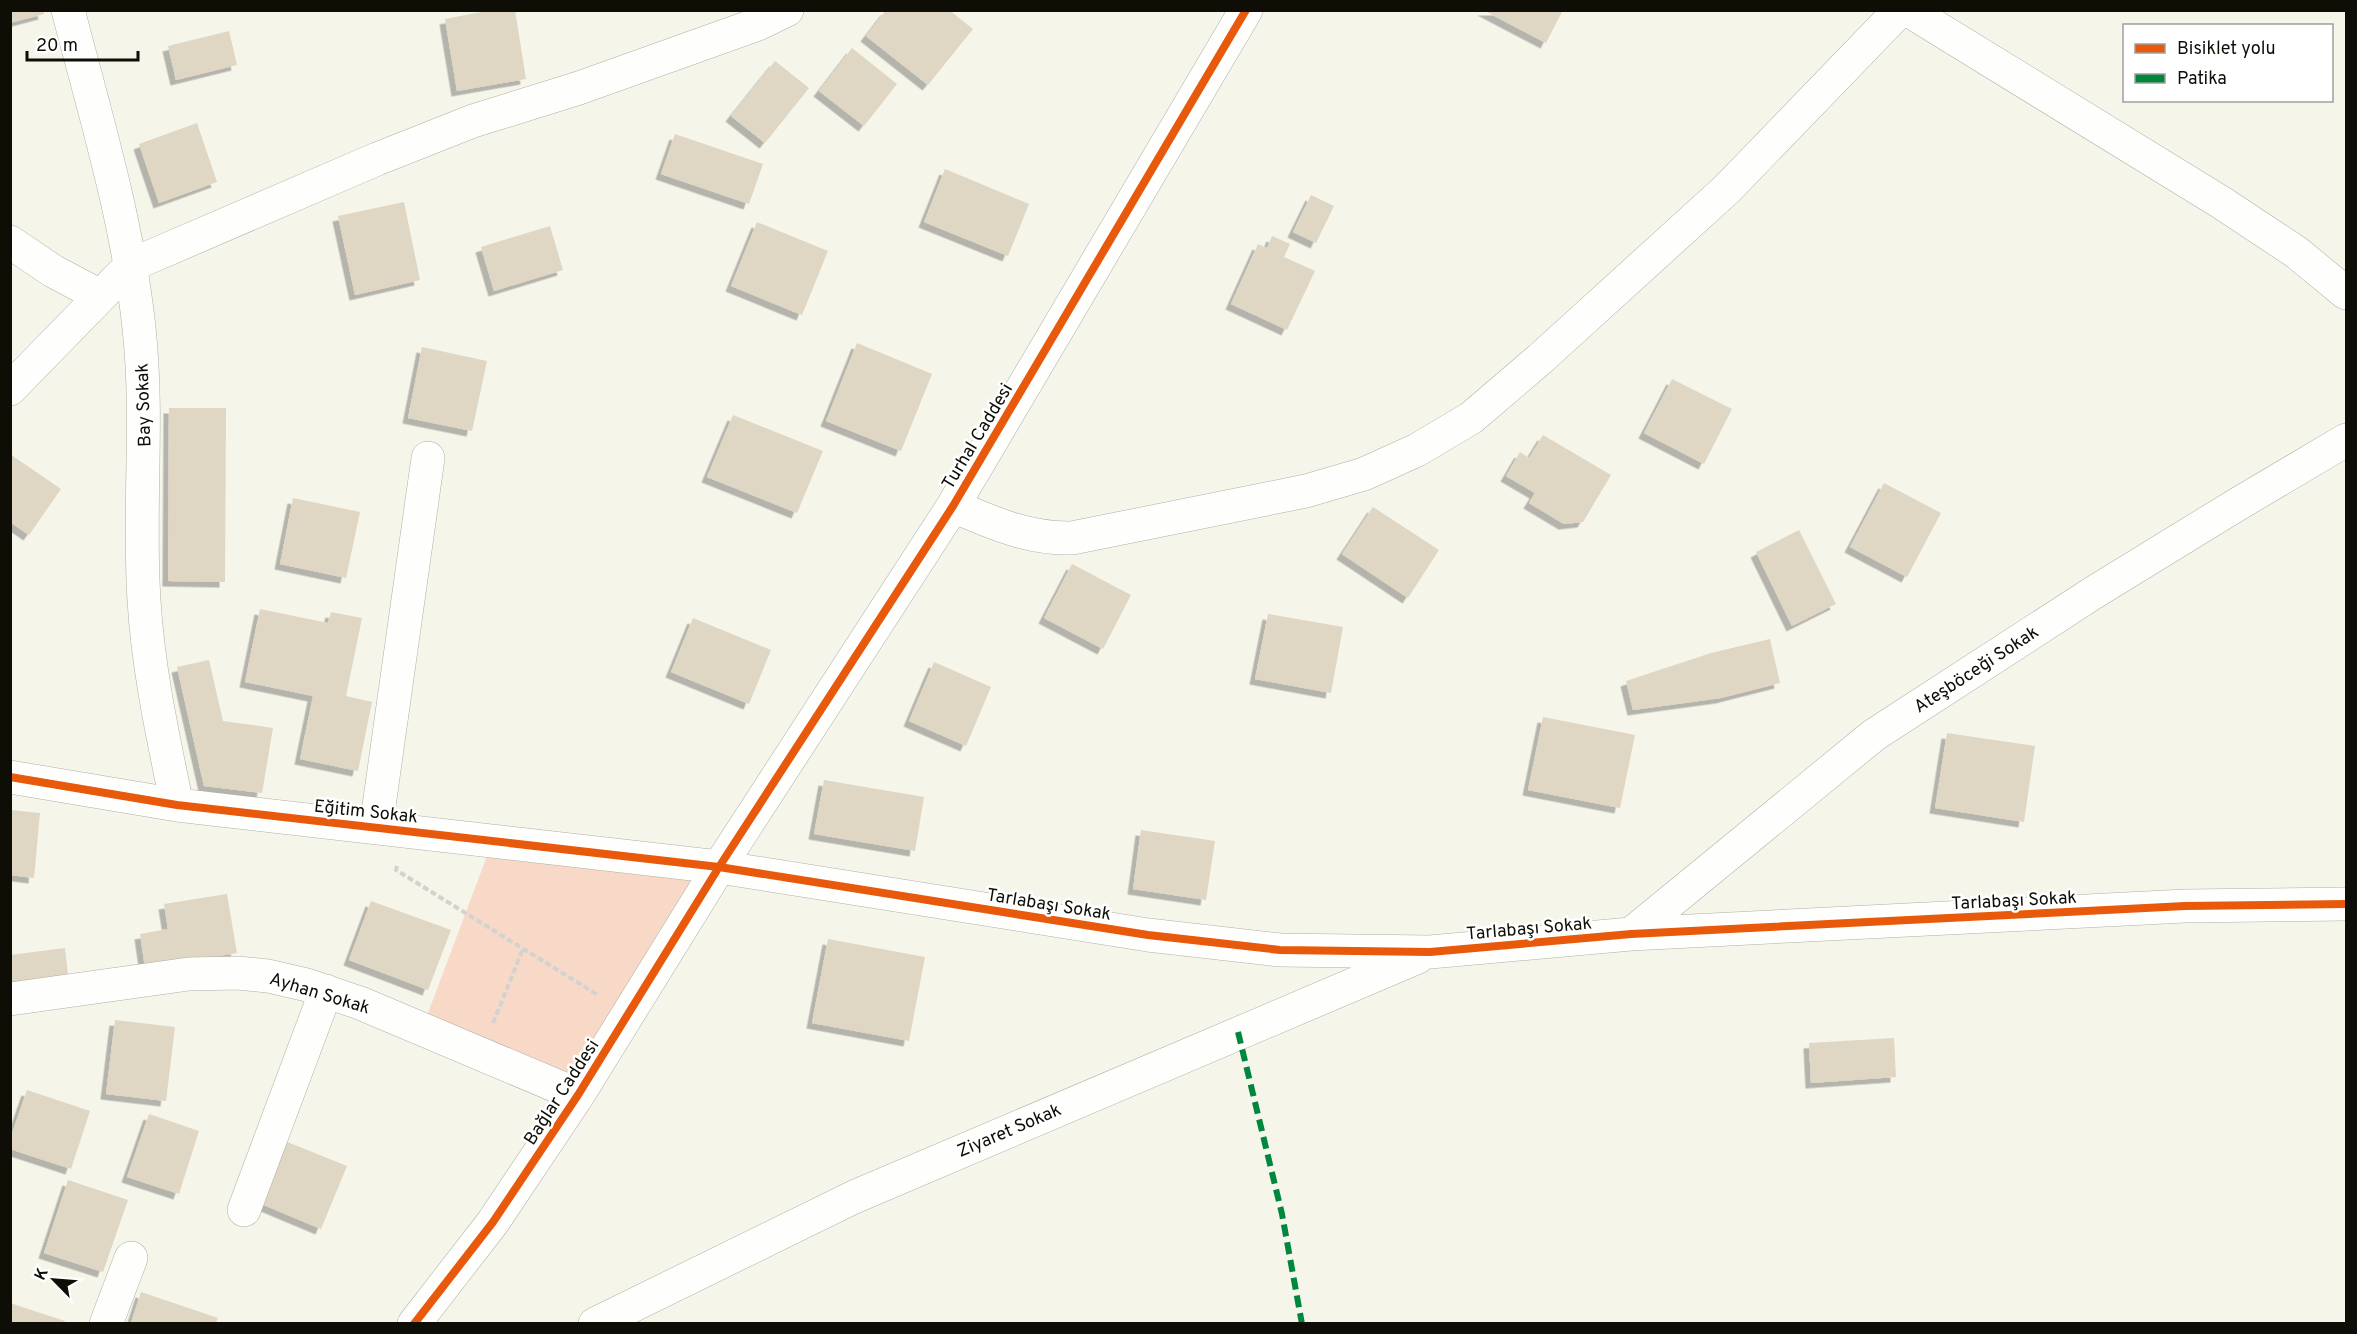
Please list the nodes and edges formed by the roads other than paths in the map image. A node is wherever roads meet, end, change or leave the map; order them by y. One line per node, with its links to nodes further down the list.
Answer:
1 (68, 10): 7 (street, Bay Sokak)
2 (787, 10): 7 (street)
3 (1246, 10): 13 (street, Turhal Caddesi)
4 (1900, 10): 13 (street)
5 (1908, 10): 8 (street)
6 (10, 242): 9 (street)
7 (131, 265): 9 (street); 15 (street, Bay Sokak)
8 (2346, 293)
9 (100, 296): 10 (street)
10 (10, 389)
11 (2346, 440): 19 (street, Ateşböceği Sokak)
12 (428, 458): 16 (street)
13 (953, 506): 17 (street, Turhal Caddesi)
14 (10, 777): 15 (street, Eğitim Sokak)
15 (177, 805): 16 (street, Eğitim Sokak)
16 (390, 828): 17 (street, Eğitim Sokak)
17 (719, 867): 20 (street, Tarlabaşı Sokak); 23 (street, Bağlar Caddesi)
18 (2346, 904): 19 (street, Tarlabaşı Sokak)
19 (1631, 934): 20 (street, Tarlabaşı Sokak)
20 (1430, 952): 28 (street, Ziyaret Sokak)
21 (326, 991): 22 (street, Ayhan Sokak); 23 (street, Ayhan Sokak); 24 (street)
22 (10, 999)
23 (578, 1095): 27 (street, Bağlar Caddesi)
24 (244, 1210)
25 (131, 1258): 26 (street)
26 (106, 1323)
27 (414, 1323)
28 (595, 1323)

